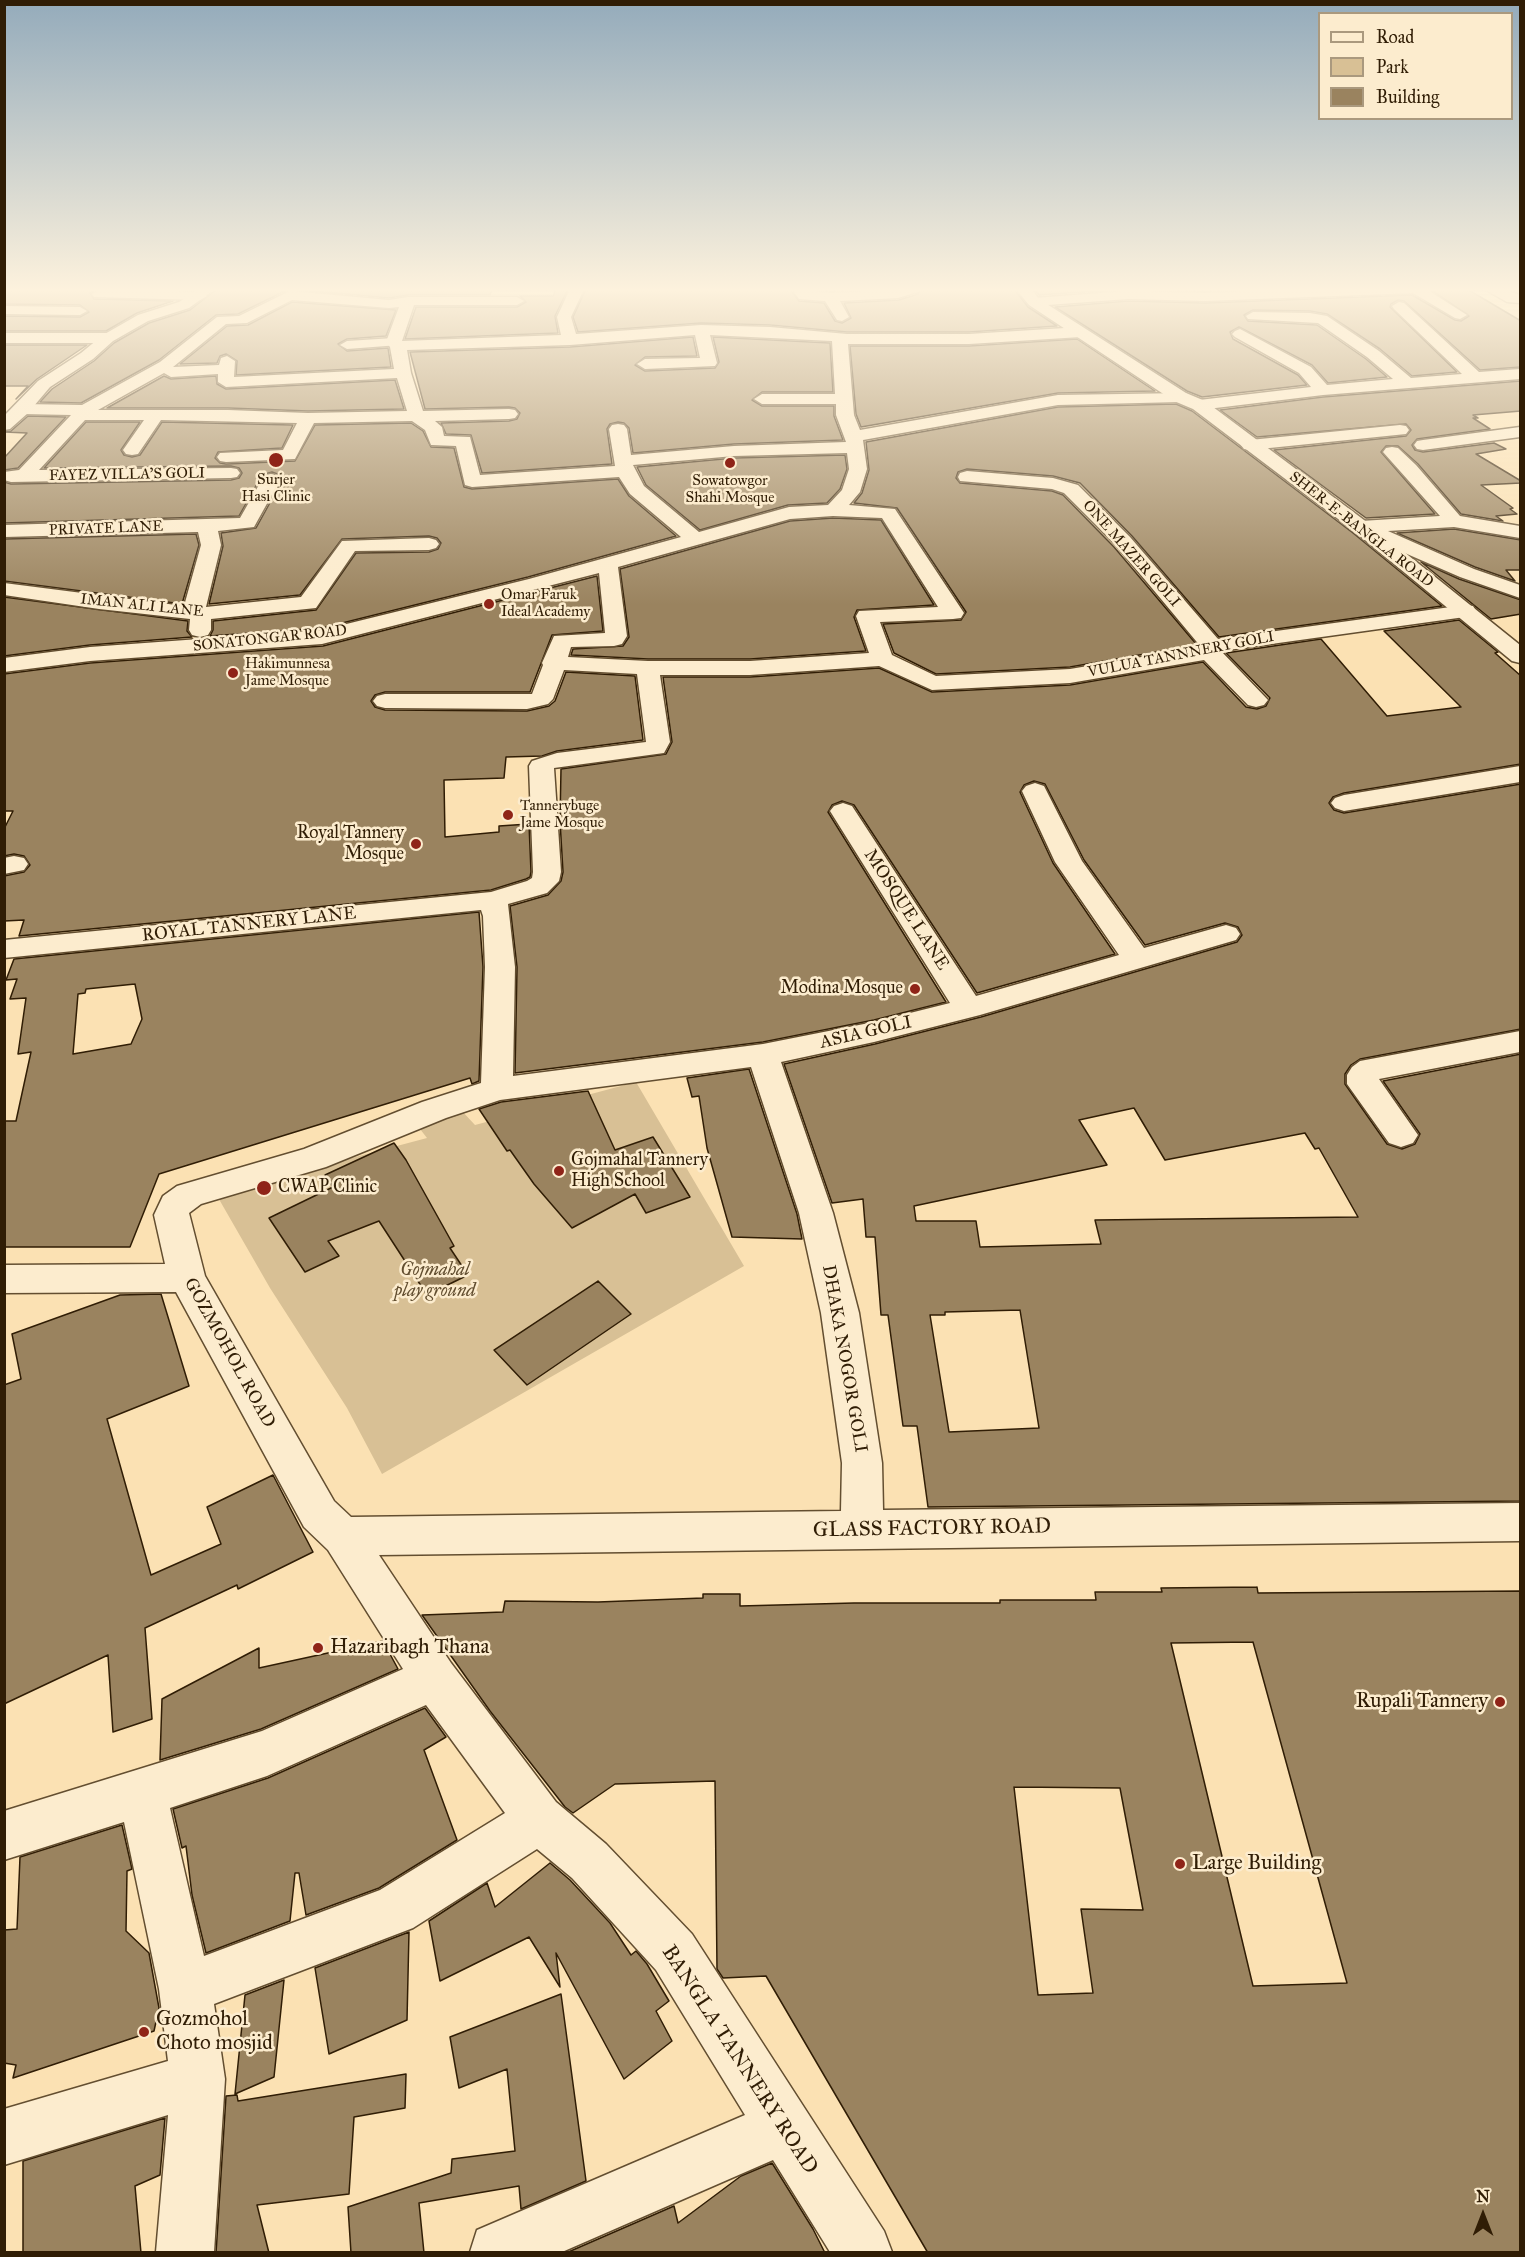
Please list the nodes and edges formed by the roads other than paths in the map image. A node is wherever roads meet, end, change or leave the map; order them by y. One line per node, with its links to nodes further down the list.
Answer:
1 (35, 394): 14 (street)
2 (118, 394): 15 (street)
3 (159, 394): 12 (street)
4 (224, 394): 17 (street)
5 (410, 394): 18 (street)
6 (845, 394): 11 (street)
7 (1176, 394): 9 (street)
8 (1287, 394): 13 (street)
9 (1180, 397): 13 (street); 25 (street)
10 (762, 399): 11 (street)
11 (845, 399): 25 (street)
12 (154, 405): 15 (street); 17 (street); 28 (street)
13 (1199, 405): 26 (street, SHER-E-BANGLA ROAD)
14 (22, 409): 15 (street); 20 (street)
15 (83, 412): 33 (street)
16 (509, 414): 18 (street)
17 (228, 415): 19 (street)
18 (417, 417): 19 (street); 31 (street)
19 (308, 418): 33 (street, FAYEZ VILLA'S GOLI)
20 (4, 425)
21 (618, 429): 31 (street)
22 (1400, 430): 26 (street)
23 (1521, 432): 24 (street)
24 (1491, 435): 27 (street); 29 (street)
25 (854, 442): 31 (street); 35 (street)
26 (1250, 445): 38 (street, SHER-E-BANGLA ROAD)
27 (1423, 445)
28 (132, 450)
29 (1521, 451)
30 (1392, 452): 36 (street)
31 (623, 466): 41 (street)
32 (967, 477): 49 (street, ONE MAZER GOLI)
33 (17, 480)
34 (271, 480): 37 (street, PRIVATE LANE)
35 (833, 510): 41 (street, SONATONGAR ROAD); 51 (street, SONATONGAR ROAD)
36 (1454, 521): 38 (street); 40 (street)
37 (207, 526): 39 (street, PRIVATE LANE); 47 (street)
38 (1361, 527): 45 (street); 46 (street, SHER-E-BANGLA ROAD)
39 (4, 531)
40 (1521, 532)
41 (694, 538): 43 (street, SONATONGAR ROAD)
42 (429, 544): 47 (street, IMAN ALI LANE)
43 (608, 565): 48 (street, SONATONGAR ROAD); 52 (street)
44 (4, 589): 47 (street, IMAN ALI LANE)
45 (1521, 592)
46 (1466, 611): 49 (street, VULUA TANNNERY GOLI); 50 (street, SHER-E-BANGLA ROAD)
47 (201, 614): 48 (street)
48 (199, 647): 53 (street, SONATONGAR ROAD)
49 (1210, 649): 51 (street, VULUA TANNNERY GOLI); 55 (street, ONE MAZER GOLI)
50 (1521, 656)
51 (882, 659): 54 (street)
52 (553, 663): 54 (street); 56 (street)
53 (4, 665)
54 (648, 668): 61 (street, ROYAL TANNERY LANE)
55 (1256, 700)
56 (385, 701)
57 (1521, 774): 59 (street)
58 (1035, 791): 64 (street)
59 (1344, 803)
60 (843, 811): 65 (street, MOSQUE LANE)
61 (493, 900): 63 (street, ROYAL TANNERY LANE); 68 (street)
62 (1226, 934): 64 (street, ASIA GOLI)
63 (4, 949)
64 (1137, 958): 65 (street, ASIA GOLI)
65 (969, 1008): 67 (street, ASIA GOLI)
66 (1521, 1042): 69 (street)
67 (763, 1055): 68 (street, ASIA GOLI); 73 (street, DHAKA NOGOR GOLI)
68 (497, 1089): 70 (street, GOZMOHOL ROAD)
69 (1401, 1135)
70 (187, 1278): 71 (street); 74 (street, GOZMOHOL ROAD)
71 (4, 1279)
72 (1521, 1522): 73 (street, GLASS FACTORY ROAD)
73 (862, 1530): 74 (street, GLASS FACTORY ROAD)
74 (343, 1536): 75 (street, BANGLA TANNERY ROAD)
75 (435, 1679): 76 (street); 77 (street, BANGLA TANNERY ROAD)
76 (142, 1792): 78 (street); 79 (street)
77 (539, 1819): 79 (street); 81 (street, BANGLA TANNERY ROAD)
78 (4, 1836)
79 (185, 1989): 80 (street)
80 (198, 2079): 82 (street); 84 (street)
81 (783, 2127): 83 (street); 85 (street, BANGLA TANNERY ROAD)
82 (4, 2137)
83 (498, 2251)
84 (185, 2253)
85 (863, 2253)

